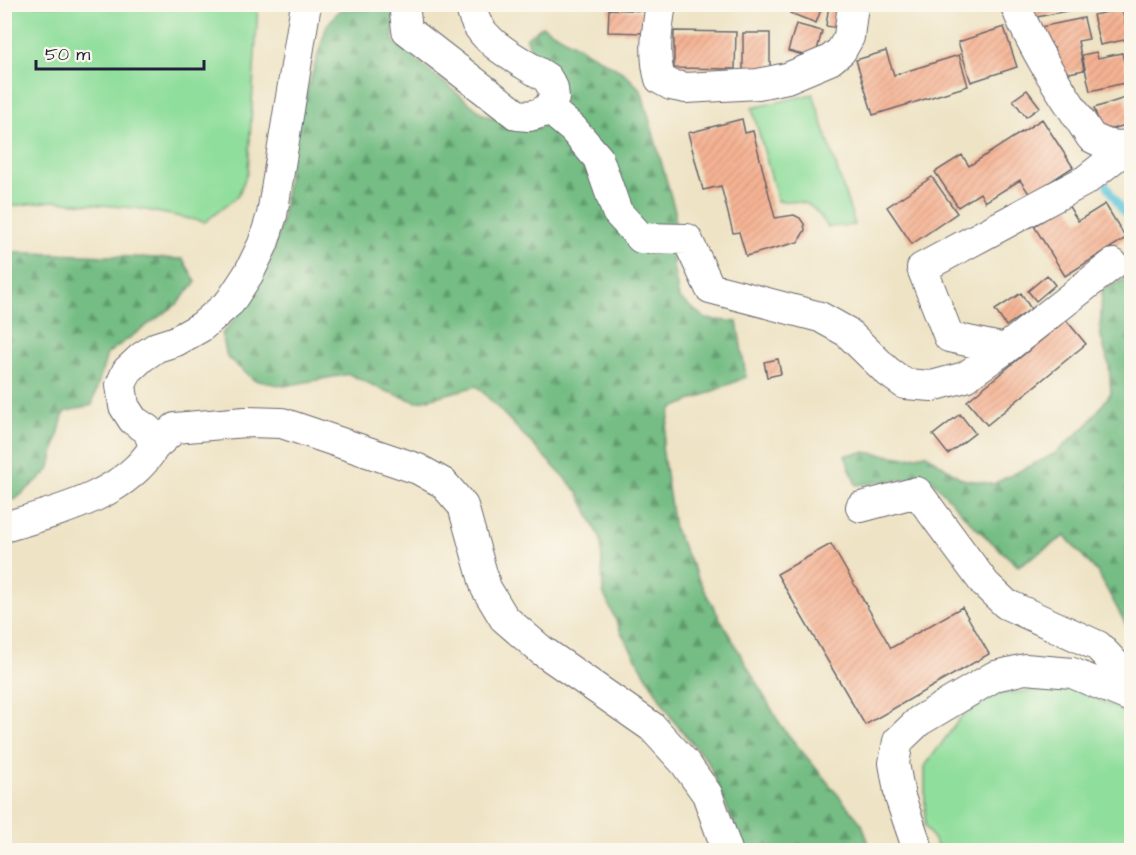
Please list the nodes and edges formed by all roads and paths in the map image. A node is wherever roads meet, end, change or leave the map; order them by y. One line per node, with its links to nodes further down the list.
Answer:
1 (306, 4): 11 (street)
2 (404, 4): 7 (street)
3 (471, 4): 7 (street)
4 (661, 4): 5 (street)
5 (853, 4)
6 (1015, 4): 8 (street)
7 (548, 108): 10 (street)
8 (1114, 158): 10 (street)
9 (1113, 264): 10 (street)
10 (1005, 349)
11 (154, 447): 13 (street); 15 (street)
12 (861, 507): 14 (street)
13 (4, 527)
14 (1131, 697): 16 (street)
15 (727, 850)
16 (918, 850)

